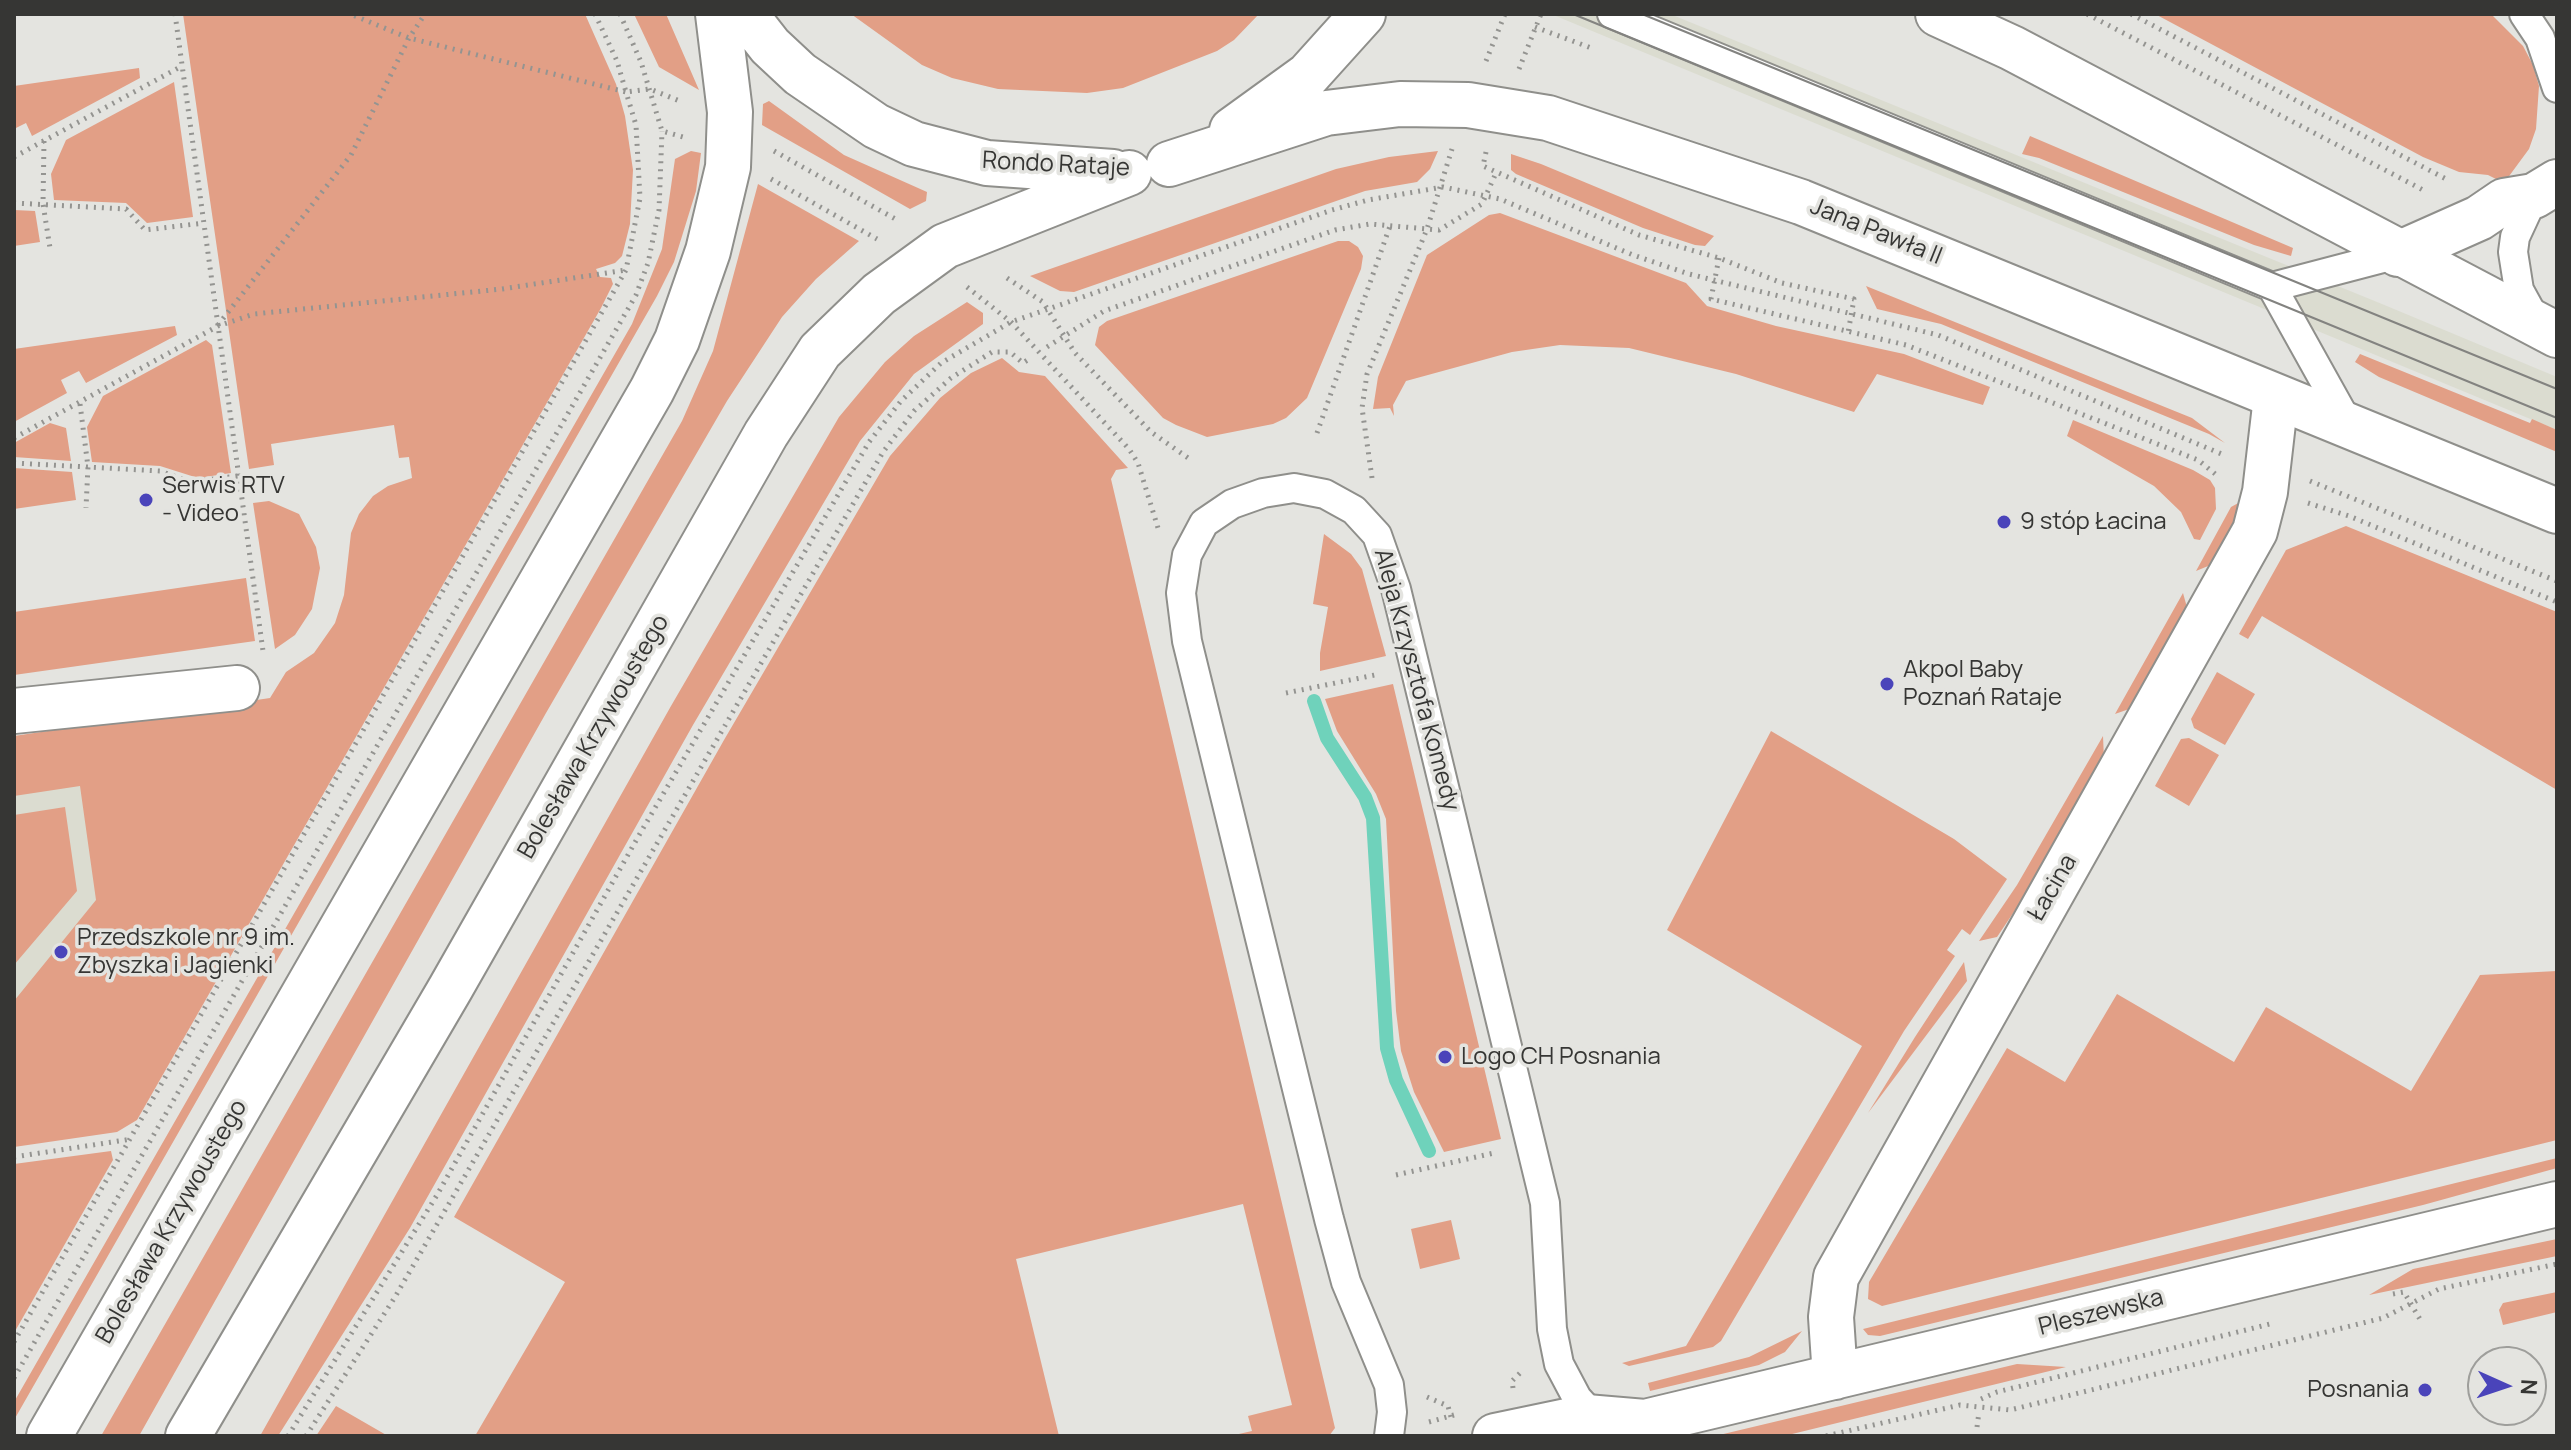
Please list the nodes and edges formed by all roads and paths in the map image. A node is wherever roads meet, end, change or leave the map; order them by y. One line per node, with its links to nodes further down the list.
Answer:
1 (175, 14): 17 (path)
2 (350, 14): 16 (path)
3 (425, 14): 16 (path)
4 (595, 14): 22 (path)
5 (620, 14): 21 (path)
6 (718, 14): 101 (main road, Bolesława Krzywoustego)
7 (745, 14): 31 (main road, Rondo Rataje)
8 (1363, 14): 31 (main road)
9 (1505, 14): 18 (path)
10 (1541, 14): 19 (path)
11 (1612, 14): 52 (lane)
12 (1938, 14): 47 (main road)
13 (2087, 14): 38 (path)
14 (2131, 14): 34 (path)
15 (2524, 14): 20 (lane)
16 (409, 38): 22 (path); 58 (path)
17 (182, 66): 26 (path); 42 (path)
18 (1482, 72)
19 (1516, 76)
20 (2557, 88)
21 (650, 89): 22 (path); 23 (path); 24 (path)
22 (626, 92): 49 (path)
23 (693, 106)
24 (662, 131): 25 (path); 96 (path)
25 (692, 139)
26 (44, 141): 30 (path); 40 (path)
27 (1452, 145): 35 (path)
28 (1488, 147): 32 (path)
29 (769, 148): 41 (path)
30 (14, 157)
31 (1149, 168): 64 (main road, Jana Pawła II); 102 (main road, Bolesława Krzywoustego)
32 (1496, 173): 37 (path); 48 (path)
33 (767, 176): 45 (path)
34 (2462, 185)
35 (1443, 187): 37 (path); 44 (path); 54 (path)
36 (2545, 189): 47 (main road); 59 (lane)
37 (1486, 195): 44 (path); 51 (path)
38 (2437, 197)
39 (14, 203): 40 (path)
40 (43, 204): 42 (path); 46 (path)
41 (899, 221)
42 (204, 223): 58 (path)
43 (1391, 226): 44 (path); 61 (path); 67 (path)
44 (1427, 229): 75 (path)
45 (874, 238)
46 (50, 248)
47 (2398, 254): 52 (lane); 59 (main road)
48 (1719, 258): 51 (path); 56 (path)
49 (626, 270): 58 (path); 84 (path)
50 (1007, 278): 54 (path)
51 (1715, 279): 56 (path); 60 (path)
52 (2272, 287): 66 (lane)
53 (976, 292): 57 (path)
54 (1048, 310): 57 (path); 61 (path)
55 (225, 313): 58 (path)
56 (1852, 315): 60 (path); 73 (path)
57 (1011, 322): 77 (path); 103 (path)
58 (218, 326): 65 (path); 72 (path)
59 (2548, 330)
60 (1848, 333): 73 (path)
61 (1064, 335): 62 (path); 69 (path)
62 (1047, 347)
63 (1029, 359): 104 (path)
64 (2276, 397): 66 (main road, Jana Pawła II); 73 (main road, Łacina)
65 (80, 404): 68 (path); 71 (path)
66 (2350, 427): 76 (main road, Jana Pawła II)
67 (1317, 433)
68 (14, 438)
69 (1191, 460)
70 (14, 463): 71 (path)
71 (88, 467): 72 (path); 74 (path)
72 (238, 476): 81 (path)
73 (2267, 482): 78 (path); 79 (path); 95 (main road, Łacina)
74 (86, 508)
75 (1354, 510): 77 (lane, Aleja Krzysztofa Komedy); 80 (lane, Aleja Krzysztofa Komedy)
76 (2557, 511)
77 (1187, 555): 105 (lane, Aleja Krzysztofa Komedy)
78 (2557, 581)
79 (2557, 602)
80 (1415, 666): 82 (path); 85 (lane, Aleja Krzysztofa Komedy)
81 (237, 688): 83 (main road)
82 (1286, 693)
83 (14, 711)
84 (133, 1139): 86 (path); 94 (path)
85 (1531, 1145): 87 (path); 99 (lane, Aleja Krzysztofa Komedy)
86 (14, 1157)
87 (1396, 1175)
88 (2557, 1204): 95 (main road, Pleszewska)
89 (2557, 1264): 91 (path)
90 (2391, 1294): 91 (path)
91 (2411, 1303): 92 (path); 107 (path)
92 (2421, 1321)
93 (2271, 1323): 97 (path)
94 (14, 1342)
95 (1835, 1377): 99 (main road, Pleszewska)
96 (14, 1378)
97 (1981, 1399)
98 (1979, 1412): 100 (path)
99 (1621, 1425): 106 (main road, Pleszewska)
100 (1977, 1427)
101 (49, 1436)
102 (188, 1436)
103 (288, 1436)
104 (306, 1436)
105 (1389, 1436)
106 (1495, 1436)
107 (1826, 1436)

